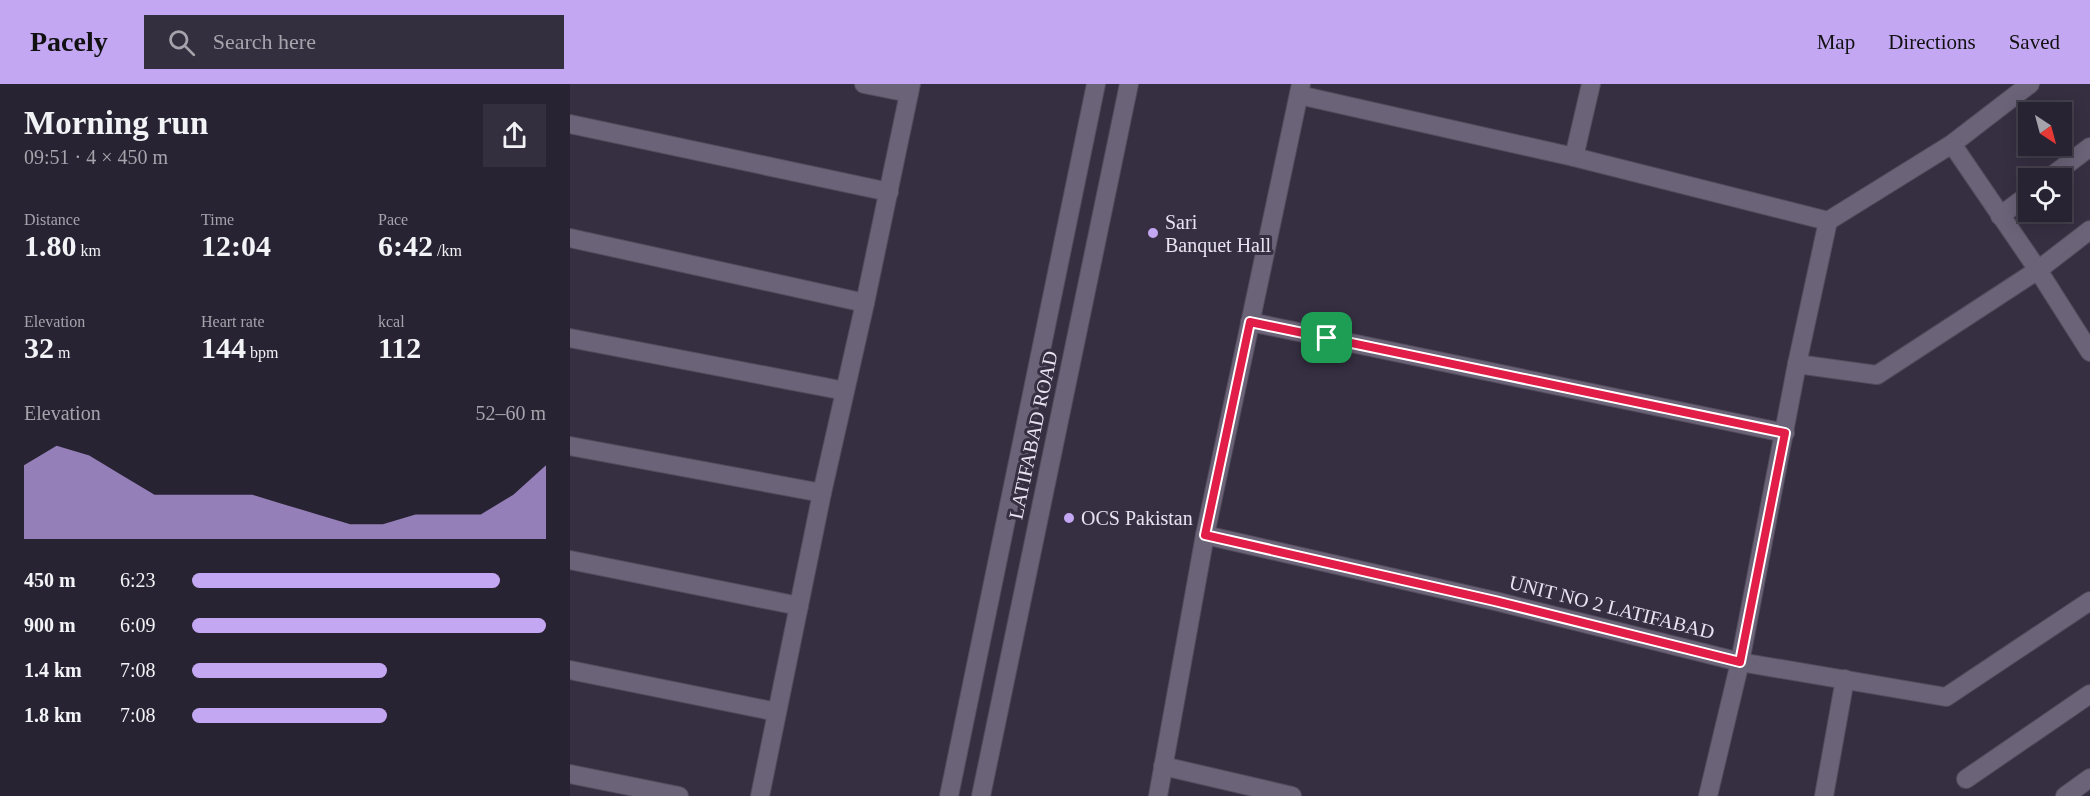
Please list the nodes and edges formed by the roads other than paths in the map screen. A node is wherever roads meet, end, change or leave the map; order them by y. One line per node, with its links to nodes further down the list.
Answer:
1 (864, 84): 6 (street)
2 (1096, 84): 13 (street, LATIFABAD ROAD)
3 (1129, 84): 14 (street, LATIFABAD ROAD)
4 (1591, 84): 11 (street)
5 (2030, 84): 9 (street)
6 (910, 88): 15 (street)
7 (1300, 90): 11 (street); 24 (street)
8 (570, 124): 15 (street)
9 (1952, 144): 17 (street); 18 (street)
10 (2090, 147): 12 (street)
11 (1574, 157): 18 (street)
12 (2062, 168)
13 (1078, 176): 14 (street); 29 (street, LATIFABAD ROAD)
14 (1110, 182): 31 (street, LATIFABAD ROAD)
15 (889, 192): 22 (street)
16 (2018, 202): 17 (street)
17 (2000, 216): 21 (street)
18 (1828, 221): 28 (street)
19 (2090, 230): 21 (street)
20 (570, 238): 22 (street)
21 (2038, 270): 25 (street); 28 (street)
22 (865, 303): 30 (street)
23 (2090, 319): 25 (street)
24 (1250, 322): 32 (street); 35 (street)
25 (2075, 330): 27 (street)
26 (570, 338): 30 (street)
27 (2090, 352)
28 (1797, 364): 32 (street)
29 (1034, 387): 31 (street); 44 (street, LATIFABAD ROAD)
30 (845, 391): 34 (street)
31 (1065, 396): 45 (street, LATIFABAD ROAD)
32 (1785, 433): 39 (street)
33 (570, 446): 34 (street)
34 (822, 493): 37 (street)
35 (1205, 535): 39 (street, UNIT NO 2 LATIFABAD); 46 (street)
36 (570, 560): 37 (street)
37 (799, 606): 43 (street)
38 (2088, 606): 41 (street, UNIT NO 2 LATIFABAD)
39 (1740, 662): 41 (street, UNIT NO 2 LATIFABAD); 56 (street)
40 (570, 670): 43 (street)
41 (1845, 679): 57 (street)
42 (2090, 694): 49 (street)
43 (777, 712): 51 (street)
44 (965, 718): 45 (street); 52 (street, LATIFABAD ROAD)
45 (996, 724): 53 (street, LATIFABAD ROAD)
46 (1163, 766): 54 (street); 55 (street)
47 (570, 774): 50 (street)
48 (2090, 778): 58 (street)
49 (1966, 780)
50 (679, 796)
51 (760, 796)
52 (948, 796)
53 (981, 796)
54 (1158, 796)
55 (1292, 796)
56 (1708, 796)
57 (1824, 796)
58 (2065, 796)

